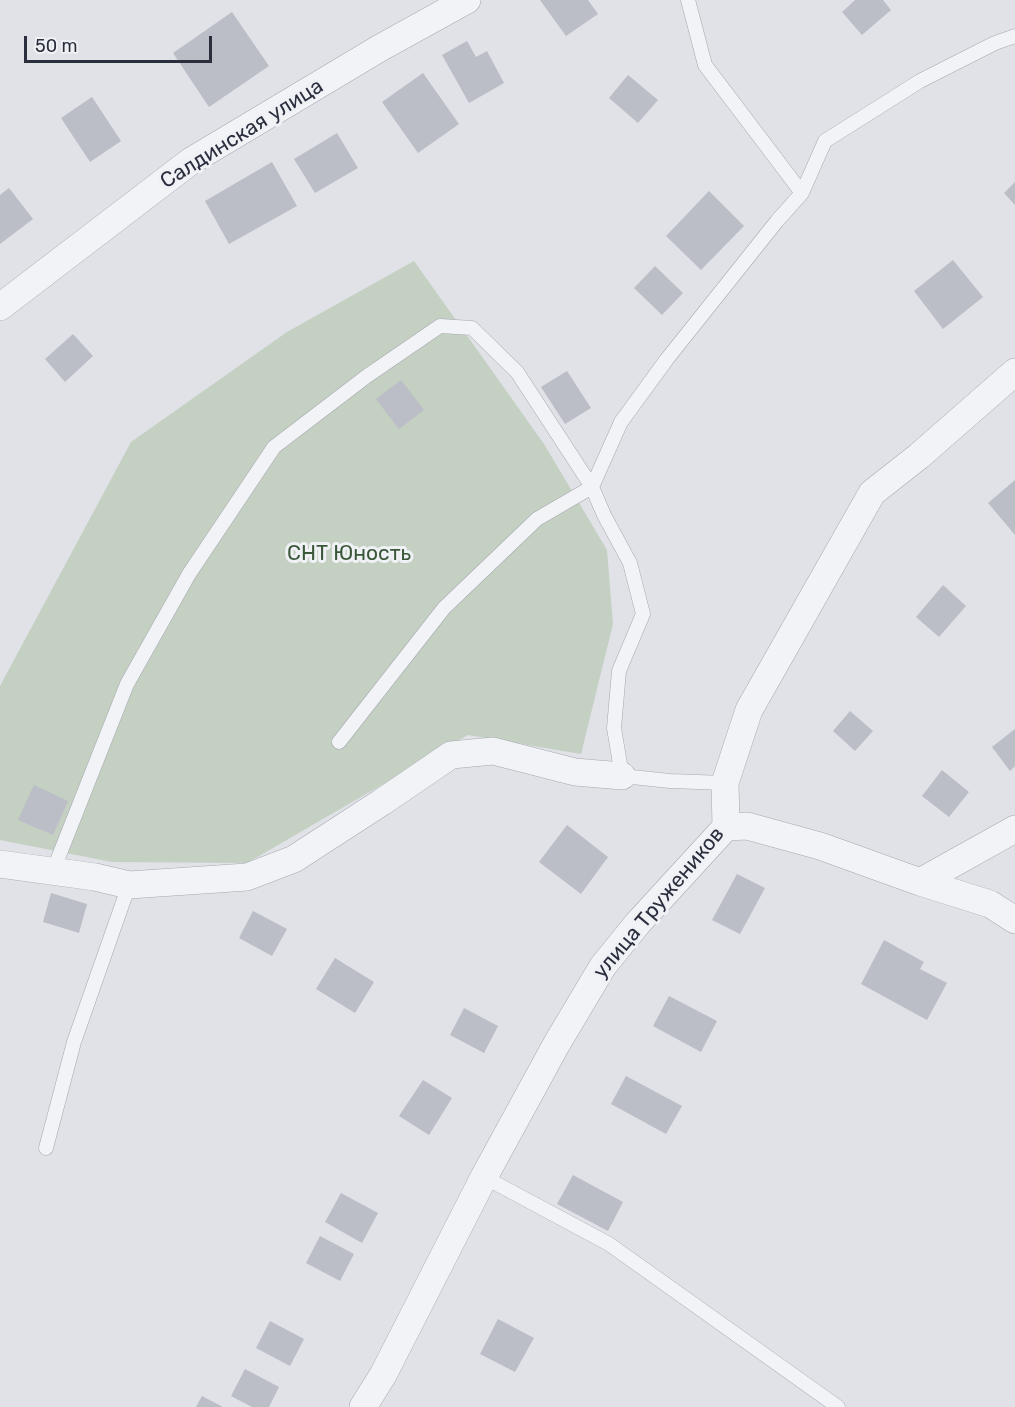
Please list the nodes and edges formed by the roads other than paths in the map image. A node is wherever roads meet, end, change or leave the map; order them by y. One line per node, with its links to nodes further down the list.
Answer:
1 (467, 0): 5 (street, Салдинская улица)
2 (688, 0): 4 (lane)
3 (1015, 36): 4 (lane)
4 (802, 193): 7 (lane)
5 (0, 307)
6 (1015, 372): 10 (street, улица Тружеников)
7 (592, 487): 8 (lane); 9 (lane); 14 (lane)
8 (339, 742)
9 (622, 776): 10 (lane); 16 (street)
10 (725, 783): 11 (street, улица Тружеников)
11 (726, 827): 15 (street); 19 (street, улица Тружеников)
12 (1015, 829): 15 (street)
13 (0, 864): 14 (street)
14 (53, 871): 16 (street)
15 (920, 882): 17 (street)
16 (129, 885): 18 (lane)
17 (1015, 920)
18 (46, 1148)
19 (484, 1178): 20 (street, улица Тружеников); 21 (lane)
20 (363, 1407)
21 (838, 1407)

